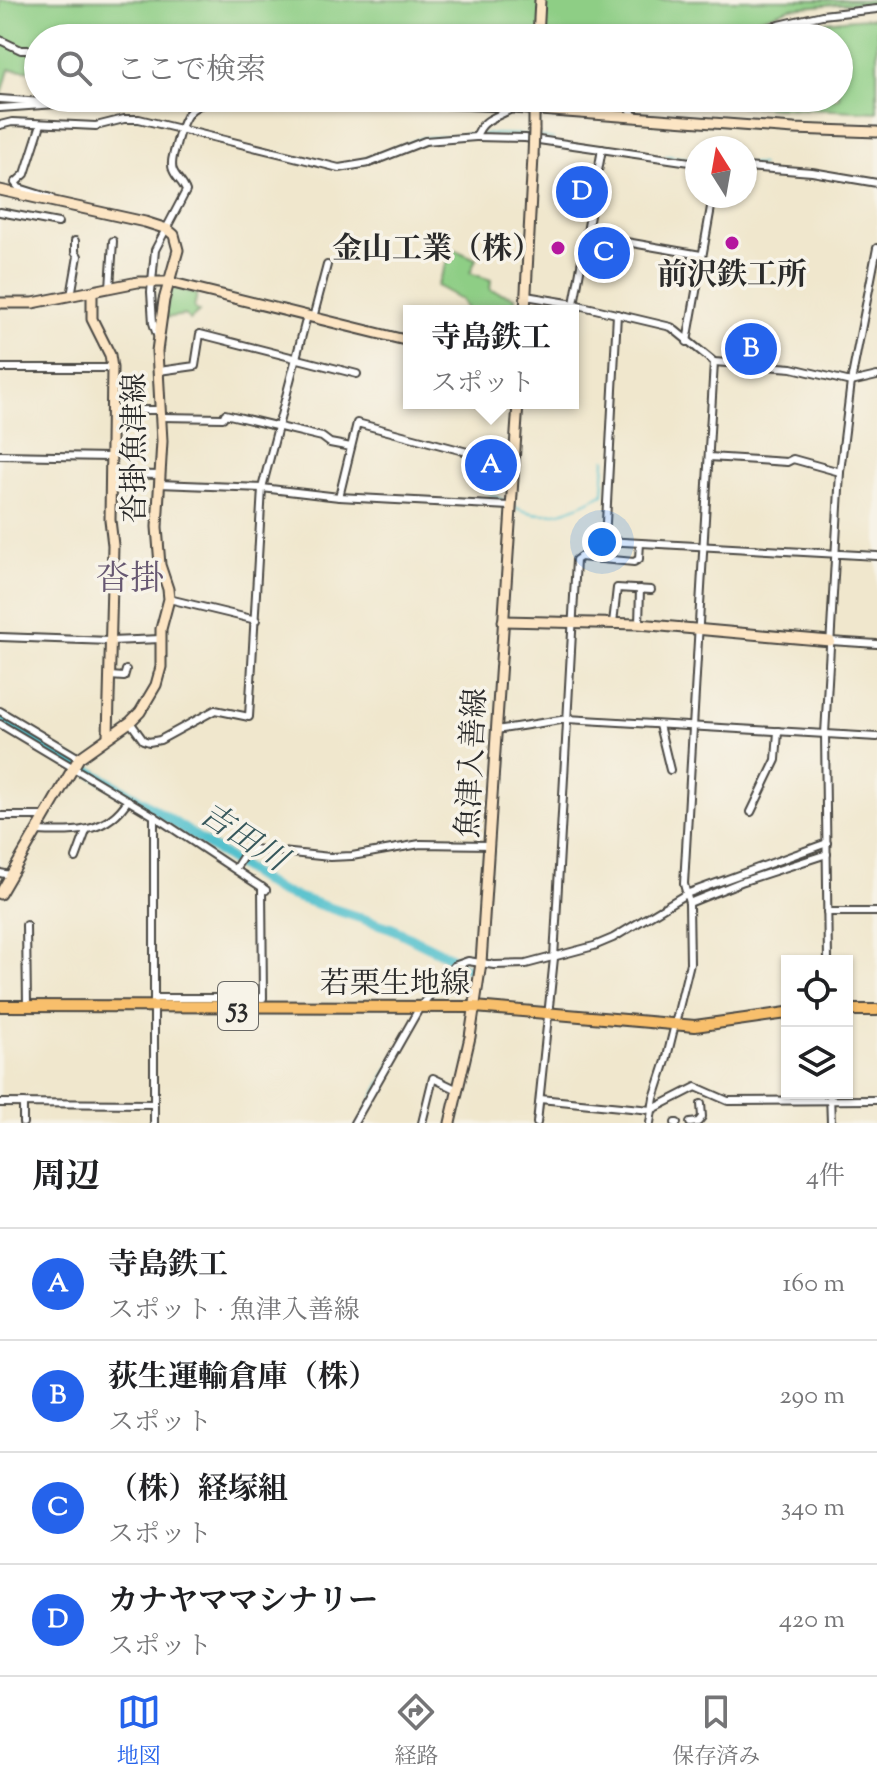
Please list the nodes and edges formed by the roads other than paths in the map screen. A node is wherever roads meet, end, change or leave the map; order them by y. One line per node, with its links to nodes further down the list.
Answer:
1 (540, 0): 3 (main road)
2 (877, 9): 4 (street)
3 (539, 24)
4 (783, 24)
5 (0, 40): 6 (street)
6 (24, 50)
7 (0, 99): 8 (street)
8 (24, 101)
9 (24, 106): 10 (street)
10 (0, 108)
11 (191, 112): 19 (street)
12 (504, 112): 21 (street)
13 (534, 112): 43 (main road, bridge)
14 (598, 112): 16 (main road)
15 (632, 112): 16 (street)
16 (634, 117): 20 (main road)
17 (41, 124): 18 (street); 19 (street); 27 (street)
18 (0, 125)
19 (180, 130): 21 (street); 31 (street)
20 (877, 132)
21 (476, 137): 22 (street)
22 (602, 149): 23 (street); 32 (street)
23 (685, 161)
24 (757, 168): 25 (street)
25 (877, 183)
26 (0, 190): 27 (main road)
27 (58, 202): 31 (main road)
28 (711, 208): 36 (street)
29 (0, 212): 30 (street)
30 (58, 223)
31 (167, 229): 38 (street); 39 (main road, 沓掛魚津線)
32 (586, 235): 36 (street); 45 (street)
33 (75, 241): 42 (street)
34 (113, 241): 40 (street)
35 (877, 248): 61 (street)
36 (701, 255): 53 (street)
37 (327, 265): 50 (street)
38 (152, 281): 39 (main road); 40 (main road); 51 (street)
39 (169, 282): 50 (main road); 51 (main road, 沓掛魚津線)
40 (110, 288): 41 (main road)
41 (92, 292): 42 (main road); 57 (main road, 沓掛魚津線)
42 (71, 296): 44 (main road)
43 (526, 296): 45 (street); 46 (main road)
44 (0, 303)
45 (574, 304): 47 (street)
46 (525, 305)
47 (578, 305)
48 (579, 305): 49 (street)
49 (617, 314): 53 (street); 77 (street)
50 (310, 317): 52 (main road); 54 (street)
51 (158, 338): 58 (main road, 沓掛魚津線)
52 (403, 340)
53 (687, 342): 55 (street)
54 (296, 358): 58 (street); 59 (street); 65 (street)
55 (714, 362): 61 (street); 70 (street)
56 (0, 368): 57 (street)
57 (112, 368): 63 (main road, 沓掛魚津線)
58 (159, 371): 64 (main road, 沓掛魚津線)
59 (357, 374)
60 (877, 376): 61 (street)
61 (851, 382): 71 (street)
62 (518, 409): 76 (main road, 魚津入善線)
63 (111, 410): 64 (street); 69 (main road, 沓掛魚津線)
64 (161, 413): 65 (street); 73 (main road, 沓掛魚津線)
65 (279, 428): 66 (street); 74 (street)
66 (351, 447): 67 (street); 75 (street)
67 (475, 454)
68 (0, 455): 69 (street)
69 (110, 457): 72 (main road, 沓掛魚津線)
70 (709, 457): 71 (street); 79 (street)
71 (840, 472): 80 (street)
72 (110, 474): 73 (street); 94 (main road, 沓掛魚津線)
73 (160, 480): 74 (street); 85 (main road, 沓掛魚津線)
74 (262, 488): 75 (street); 86 (street)
75 (339, 497): 76 (street)
76 (510, 506): 87 (main road, 魚津入善線)
77 (605, 541): 78 (street); 82 (street)
78 (640, 543): 79 (street); 82 (street)
79 (704, 546): 80 (street); 91 (street)
80 (836, 554): 81 (street); 95 (street)
81 (877, 556)
82 (580, 557): 88 (street)
83 (640, 589): 84 (street); 89 (street); 90 (street)
84 (651, 590)
85 (169, 599): 86 (street); 93 (main road, 沓掛魚津線)
86 (256, 620): 101 (street)
87 (503, 621): 88 (main road); 105 (main road, 魚津入善線)
88 (573, 622): 89 (main road); 100 (street)
89 (613, 623): 90 (main road)
90 (639, 624): 91 (main road)
91 (700, 630): 95 (main road); 104 (street)
92 (0, 637): 94 (street)
93 (161, 639): 94 (street); 101 (main road, 沓掛魚津線)
94 (110, 641): 98 (main road, 沓掛魚津線)
95 (830, 641): 96 (street); 107 (street)
96 (877, 644)
97 (126, 670): 98 (street)
98 (110, 676): 108 (main road, 沓掛魚津線)
99 (0, 711): 110 (street)
100 (567, 719): 103 (street); 105 (street); 132 (street)
101 (130, 722): 108 (main road, 沓掛魚津線)
102 (0, 724): 110 (street)
103 (659, 725): 104 (street); 111 (street)
104 (693, 727): 106 (street); 126 (street)
105 (496, 730): 120 (main road, 魚津入善線)
106 (778, 731): 107 (street); 113 (street)
107 (825, 734): 109 (street); 119 (street)
108 (108, 736): 110 (main road, 沓掛魚津線)
109 (877, 737)
110 (76, 763): 112 (street); 115 (main road, 沓掛魚津線)
111 (670, 770)
112 (128, 800): 116 (street); 118 (street)
113 (751, 812)
114 (0, 816): 115 (street)
115 (46, 816): 117 (main road, 沓掛魚津線)
116 (154, 816): 123 (street); 134 (street)
117 (37, 831): 118 (street); 124 (main road, 沓掛魚津線)
118 (86, 831): 122 (street)
119 (827, 843): 121 (street); 126 (street)
120 (490, 845): 123 (street); 133 (main road, 魚津入善線)
121 (827, 854): 127 (street); 128 (street)
122 (76, 858)
123 (235, 869): 134 (street)
124 (5, 874): 125 (main road, 沓掛魚津線)
125 (0, 894)
126 (686, 894): 127 (street); 132 (street)
127 (689, 903): 143 (street)
128 (827, 912): 129 (street); 131 (street)
129 (877, 912)
130 (26, 925): 135 (street)
131 (828, 955)
132 (554, 958): 133 (street); 141 (street)
133 (481, 963): 137 (street); 138 (main road, 魚津入善線)
134 (154, 1002): 135 (main road, 若栗生地線 / 53); 137 (main road, 若栗生地線 / 53); 152 (street)
135 (27, 1005): 136 (main road, 若栗生地線 / 53)
136 (0, 1006)
137 (420, 1007): 138 (main road, 若栗生地線 / 53); 157 (street)
138 (475, 1007): 141 (main road, 若栗生地線 / 53); 144 (main road, 魚津入善線)
139 (853, 1010): 140 (main road)
140 (877, 1010)
141 (548, 1013): 143 (main road, 若栗生地線 / 53); 146 (street)
142 (781, 1014): 143 (main road, 若栗生地線 / 53)
143 (674, 1026): 154 (street)
144 (458, 1090): 158 (street); 159 (main road, 魚津入善線)
145 (853, 1098): 149 (street)
146 (540, 1099): 154 (street); 160 (street)
147 (781, 1099): 154 (street)
148 (830, 1099): 163 (street)
149 (877, 1100)
150 (0, 1103): 151 (street)
151 (23, 1103): 152 (street); 155 (street)
152 (154, 1104): 156 (street)
153 (701, 1104): 162 (street)
154 (651, 1110): 161 (street)
155 (23, 1123)
156 (154, 1123)
157 (354, 1123)
158 (422, 1123)
159 (450, 1123)
160 (537, 1123)
161 (650, 1123)
162 (690, 1123)
163 (831, 1123)

